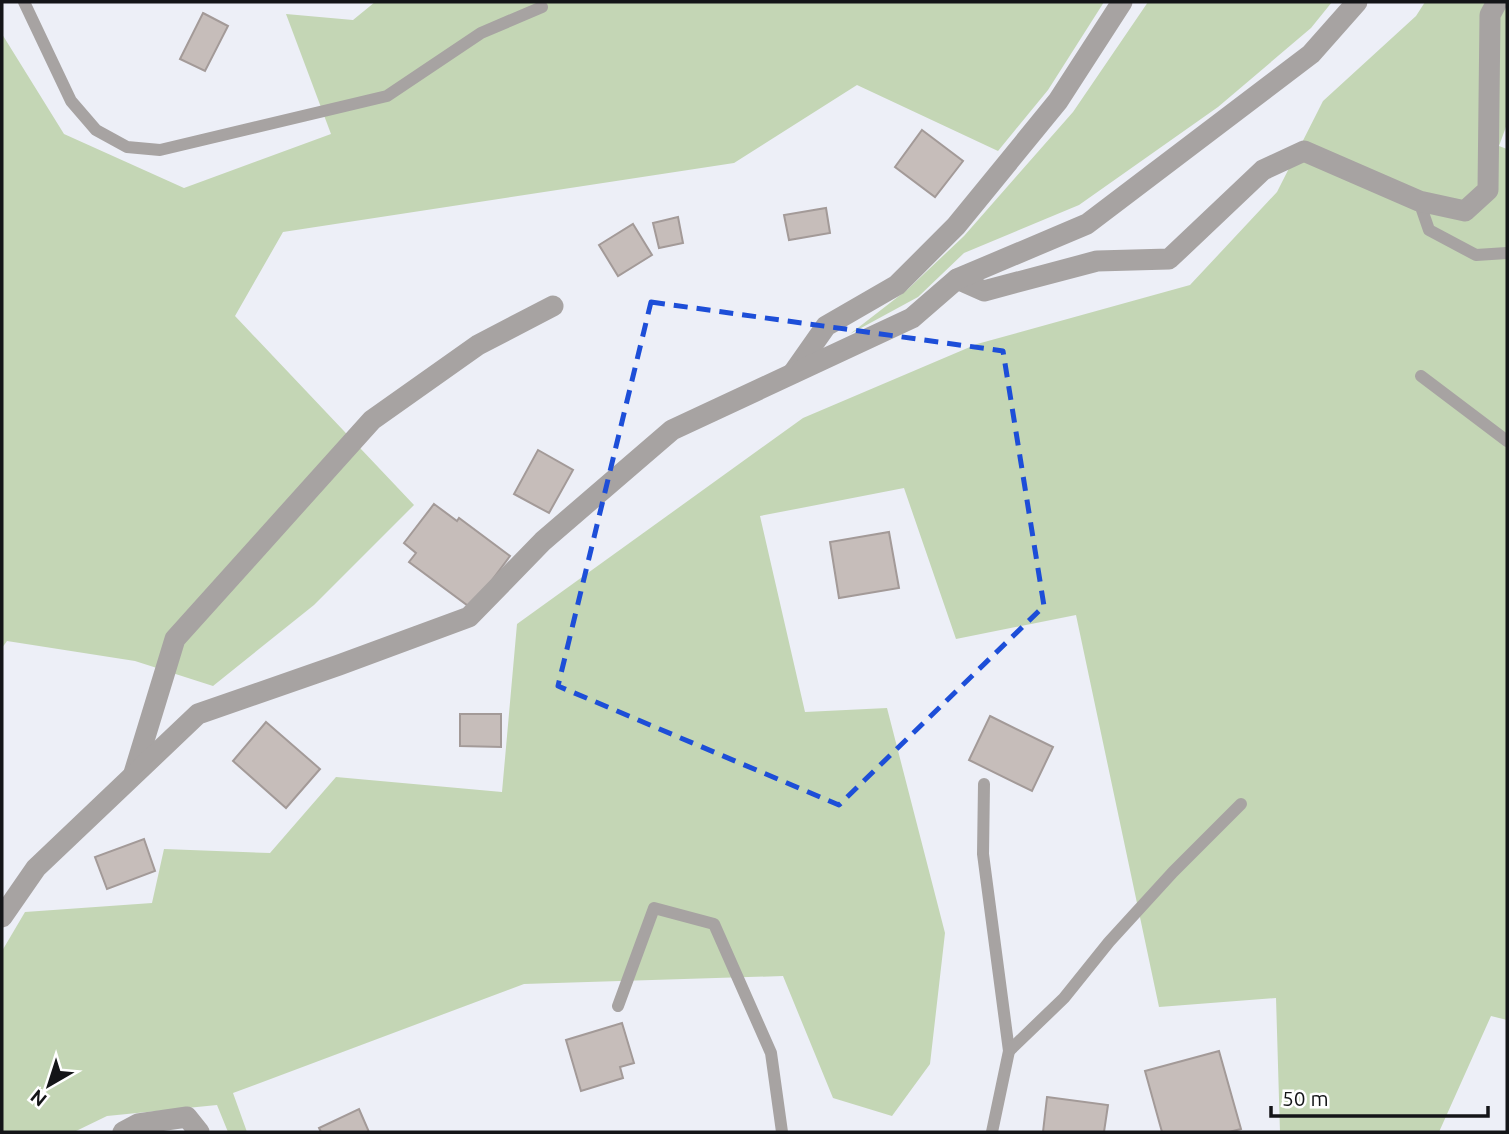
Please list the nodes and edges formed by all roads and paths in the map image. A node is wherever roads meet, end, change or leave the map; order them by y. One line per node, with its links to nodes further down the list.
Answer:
1 (24, 2): 5 (lane)
2 (1122, 2): 10 (street)
3 (1357, 2): 8 (street)
4 (1497, 2): 6 (street)
5 (542, 7)
6 (1419, 201): 7 (lane); 8 (street)
7 (1507, 253)
8 (957, 279): 10 (street)
9 (553, 306): 13 (street)
10 (792, 374): 13 (street)
11 (1421, 376): 12 (lane)
12 (1507, 441)
13 (133, 775): 16 (street)
14 (984, 784): 18 (lane)
15 (1241, 804): 18 (lane)
16 (2, 917)
17 (618, 1006): 21 (lane)
18 (1009, 1051): 22 (lane)
19 (123, 1132): 20 (street)
20 (199, 1132)
21 (782, 1132)
22 (992, 1132)

